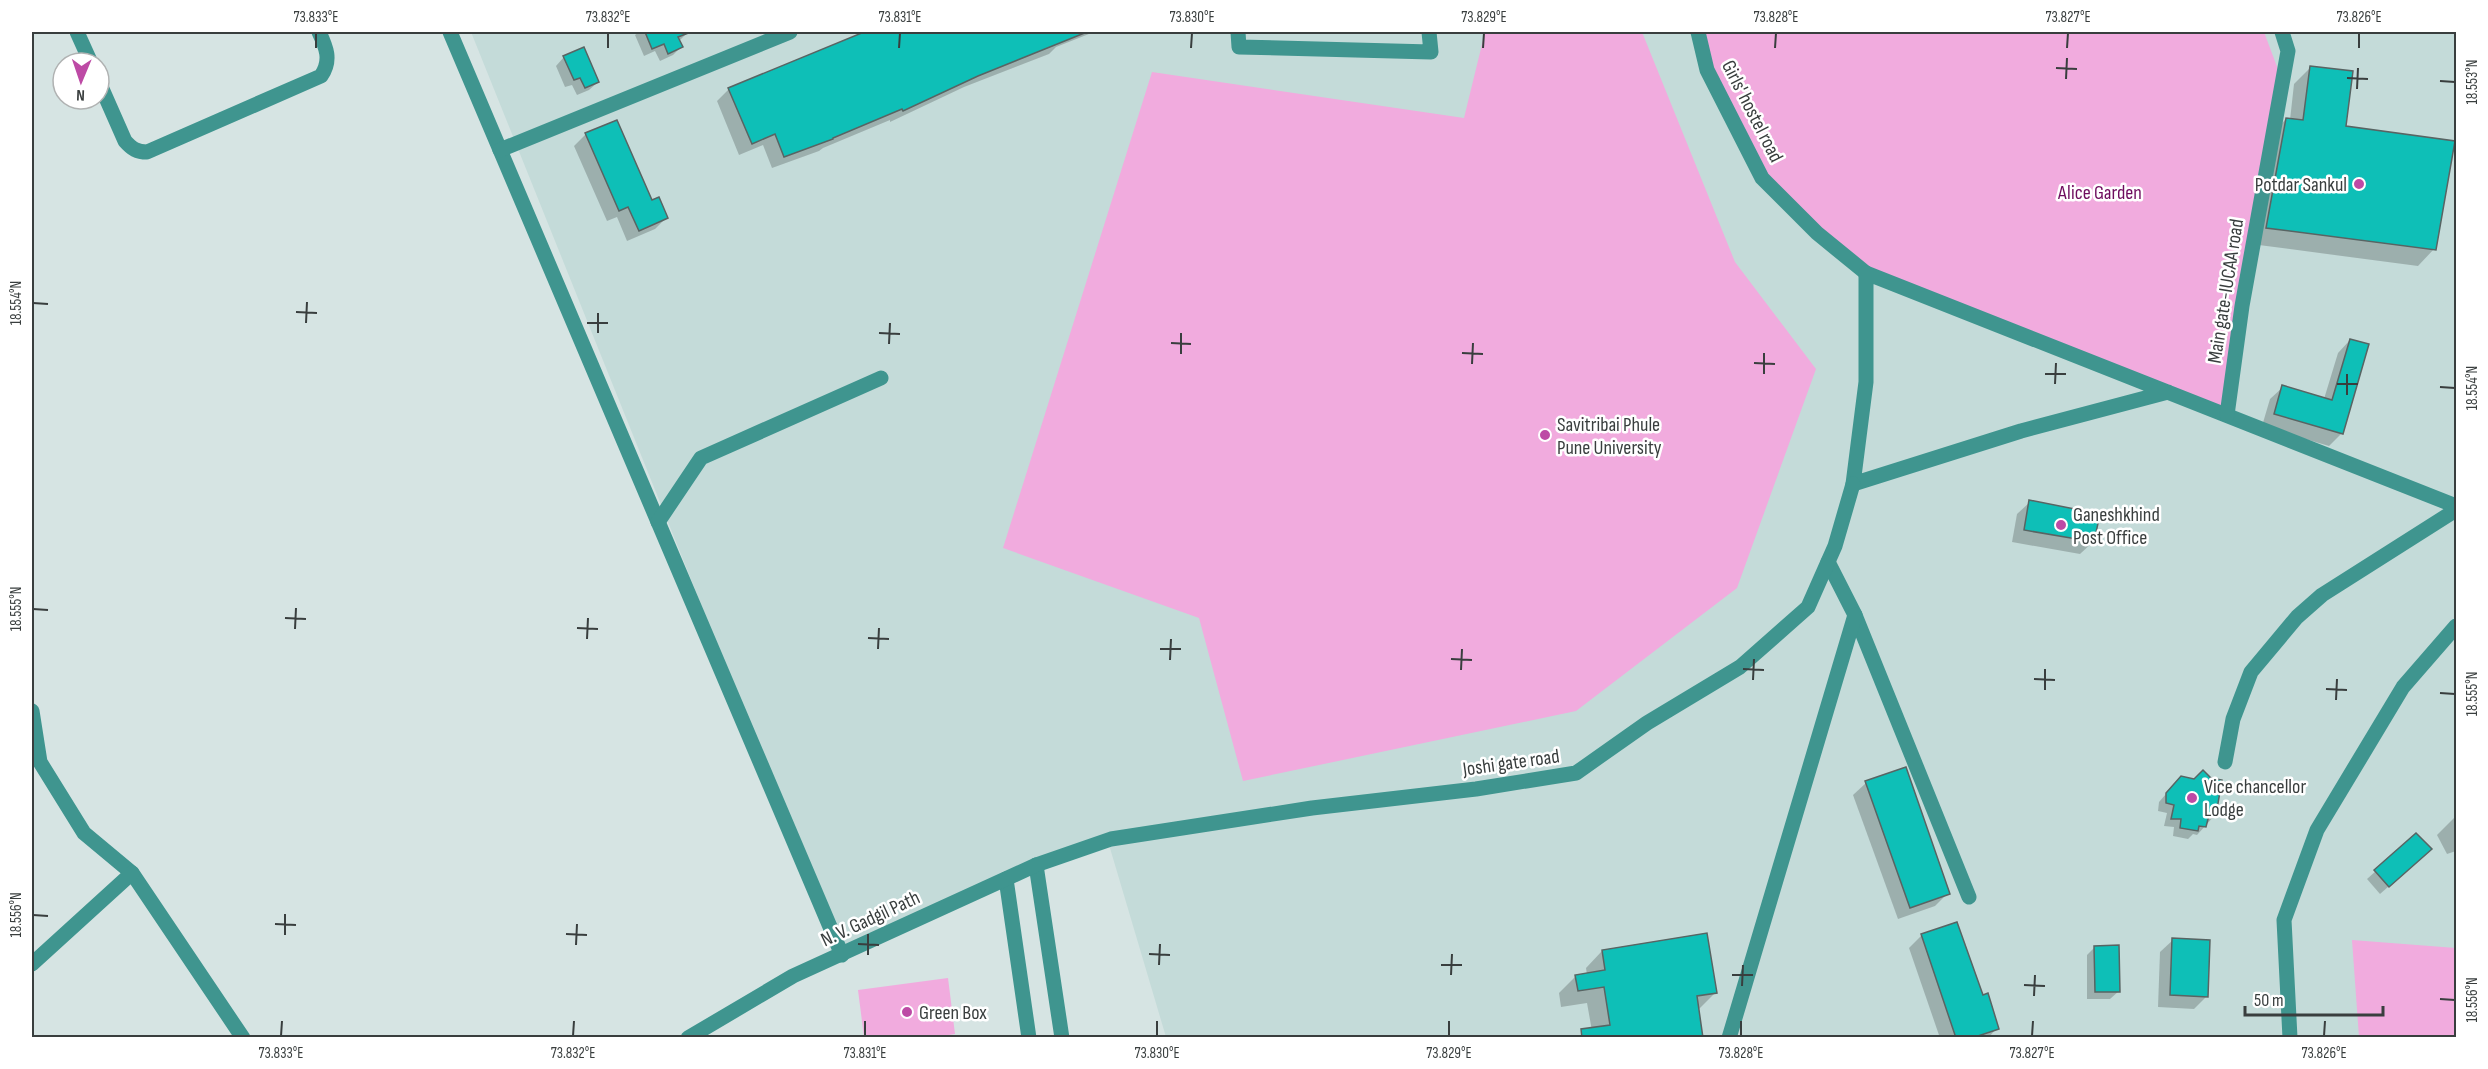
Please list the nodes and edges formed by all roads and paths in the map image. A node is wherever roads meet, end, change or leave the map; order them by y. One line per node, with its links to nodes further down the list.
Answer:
1 (77, 32): 11 (street)
2 (320, 32): 12 (street)
3 (450, 32): 13 (street)
4 (754, 32): 10 (street)
5 (790, 32): 10 (street)
6 (1238, 32): 7 (street)
7 (1429, 32)
8 (1698, 32): 14 (street, Girls' hostel road)
9 (2282, 32): 17 (street, Main gate-IUCAA road)
10 (752, 47): 13 (street)
11 (86, 51)
12 (111, 109)
13 (500, 150): 20 (street)
14 (1866, 273): 16 (street, Girls' hostel road); 18 (street, Joshi gate road)
15 (881, 378): 20 (street)
16 (2168, 392): 17 (street, Girls' hostel road); 18 (street)
17 (2227, 415): 19 (street, Girls' hostel road)
18 (1853, 484): 21 (street, Joshi gate road)
19 (2457, 508): 25 (street)
20 (658, 522): 31 (street)
21 (1828, 562): 22 (street); 26 (street, Joshi gate road)
22 (1855, 615): 30 (street); 37 (street)
23 (2457, 626): 38 (street)
24 (32, 711): 28 (street)
25 (2225, 762)
26 (1111, 839): 27 (street, N. V. Gadgil Path)
27 (1036, 865): 29 (street, N. V. Gadgil Path); 36 (street)
28 (132, 873): 32 (street); 33 (street)
29 (1006, 879): 31 (street, N. V. Gadgil Path); 35 (street)
30 (1969, 897)
31 (842, 955): 34 (street, N. V. Gadgil Path)
32 (32, 964)
33 (243, 1038)
34 (688, 1038)
35 (1029, 1038)
36 (1062, 1038)
37 (1729, 1038)
38 (2290, 1038)

